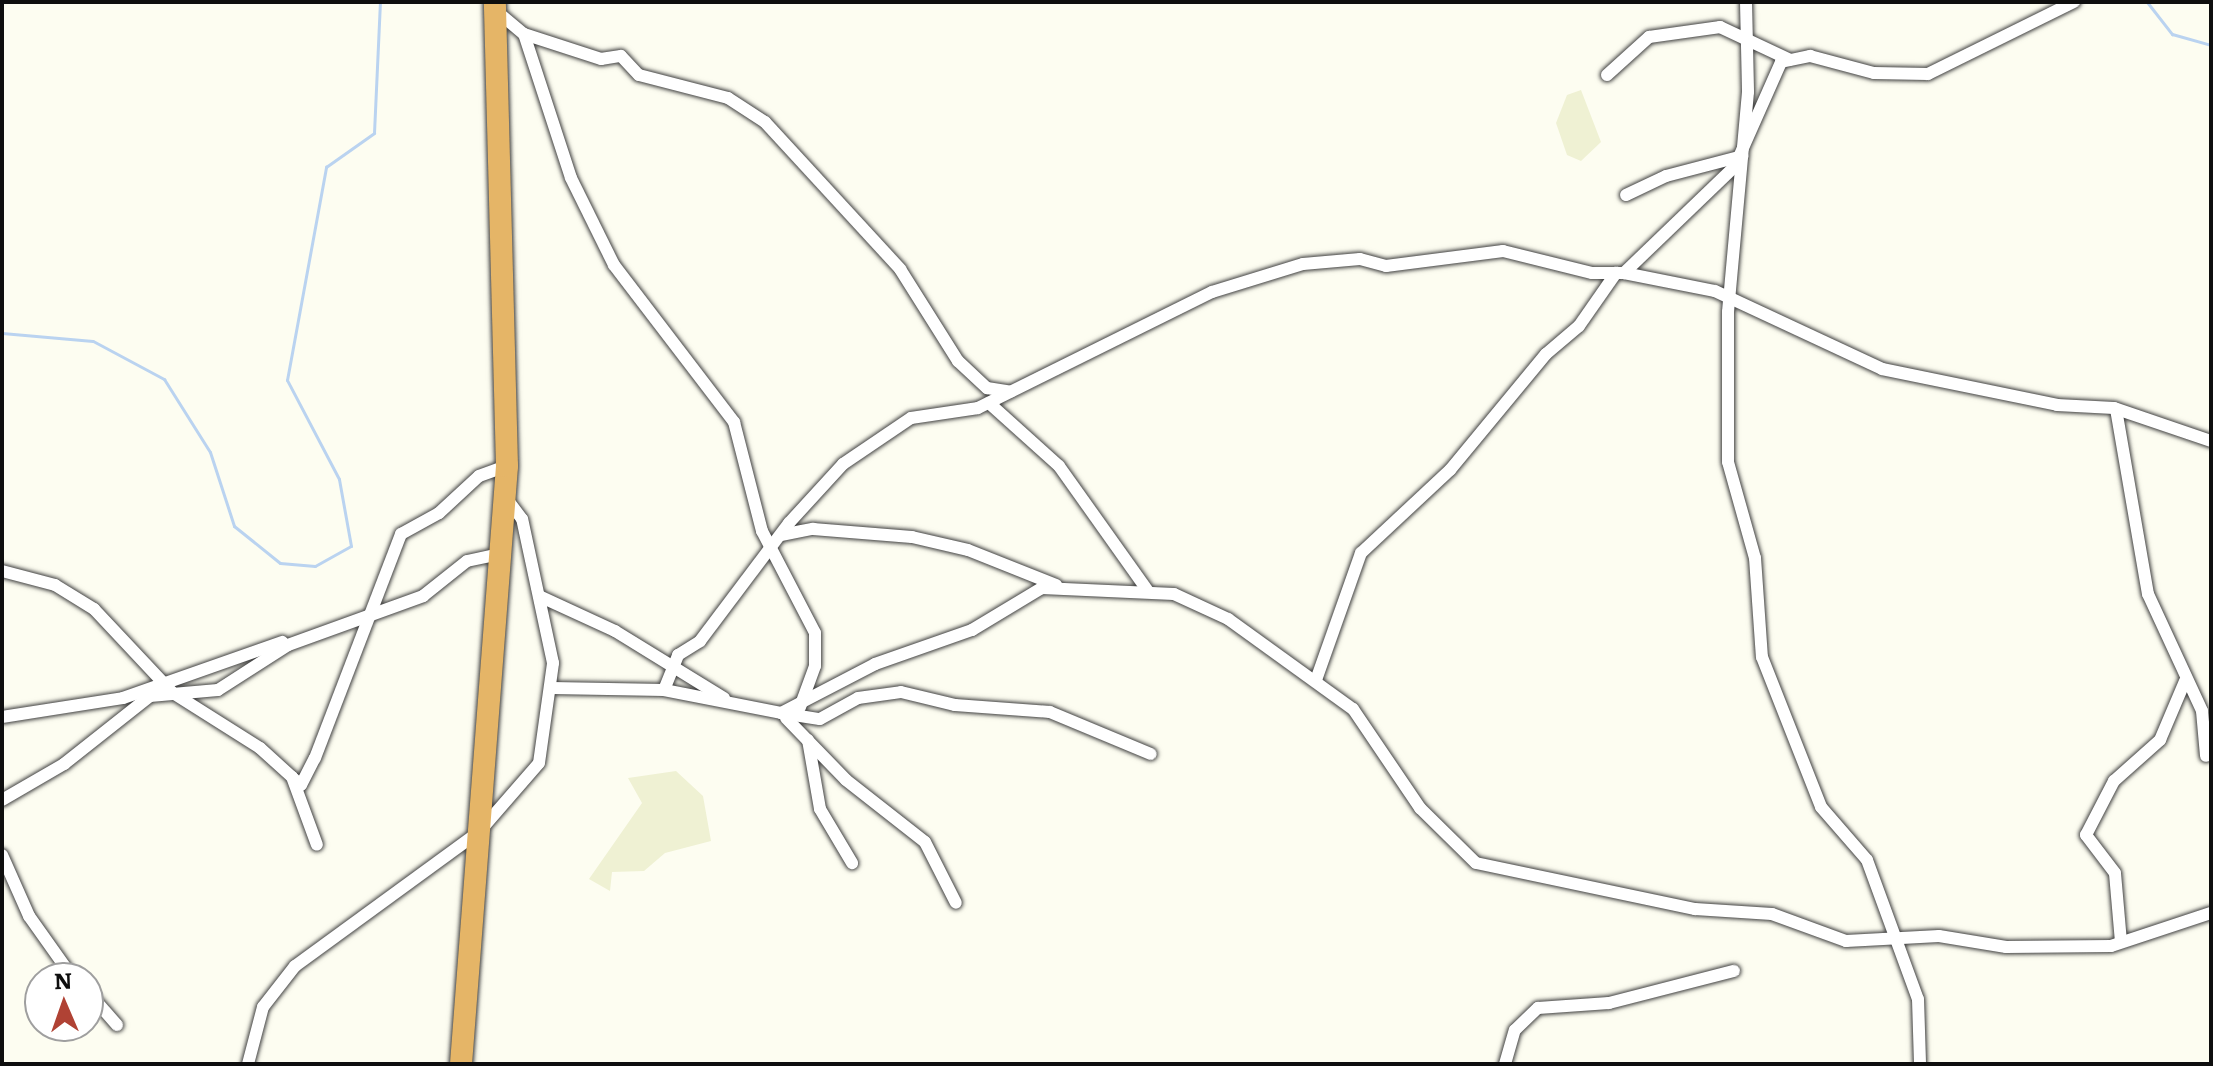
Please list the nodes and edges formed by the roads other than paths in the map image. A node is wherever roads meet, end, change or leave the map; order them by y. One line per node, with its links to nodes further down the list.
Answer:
1 (1746, 2): 5 (street)
2 (2074, 2): 6 (street)
3 (492, 5): 4 (street); 16 (highway)
4 (524, 34): 12 (street); 18 (street)
5 (1746, 38): 6 (street); 7 (street); 8 (street)
6 (1790, 60): 8 (street)
7 (1607, 75)
8 (1742, 156): 9 (street); 10 (street); 11 (street)
9 (1626, 195)
10 (1620, 273): 11 (street); 12 (street); 27 (street)
11 (1729, 299): 14 (street); 48 (street)
12 (1012, 393): 13 (street)
13 (989, 403): 18 (street); 22 (street)
14 (2116, 409): 15 (street); 28 (street)
15 (2211, 441)
16 (507, 466): 17 (highway); 24 (street)
17 (504, 496): 19 (highway); 23 (street)
18 (774, 542): 21 (street); 26 (street); 34 (street)
19 (500, 554): 24 (street); 42 (highway)
20 (2, 571): 29 (street)
21 (1057, 585): 22 (street); 34 (street)
22 (1147, 590): 27 (street)
23 (539, 596): 26 (street); 30 (street)
24 (369, 617): 32 (street); 40 (street)
25 (282, 642): 29 (street)
26 (672, 669): 31 (street); 33 (street)
27 (1316, 680): 48 (street)
28 (2185, 681): 38 (street); 49 (street)
29 (166, 686): 32 (street); 36 (street)
30 (552, 688): 31 (street); 42 (street)
31 (664, 690): 33 (street)
32 (177, 696): 40 (street); 41 (street)
33 (731, 702): 35 (street)
34 (800, 707): 35 (street)
35 (781, 713): 37 (street); 39 (street)
36 (2, 717)
37 (808, 740): 45 (street); 46 (street)
38 (2211, 747)
39 (1151, 754)
40 (292, 777): 43 (street)
41 (2, 800)
42 (479, 832): 54 (street); 55 (highway)
43 (317, 845)
44 (2, 855): 50 (street)
45 (852, 863)
46 (956, 903)
47 (2211, 913): 49 (street)
48 (1896, 941): 49 (street); 57 (street)
49 (2121, 942)
50 (62, 962)
51 (1734, 971): 56 (street)
52 (104, 1010): 53 (street)
53 (117, 1025)
54 (248, 1064)
55 (461, 1064)
56 (1505, 1064)
57 (1920, 1064)

